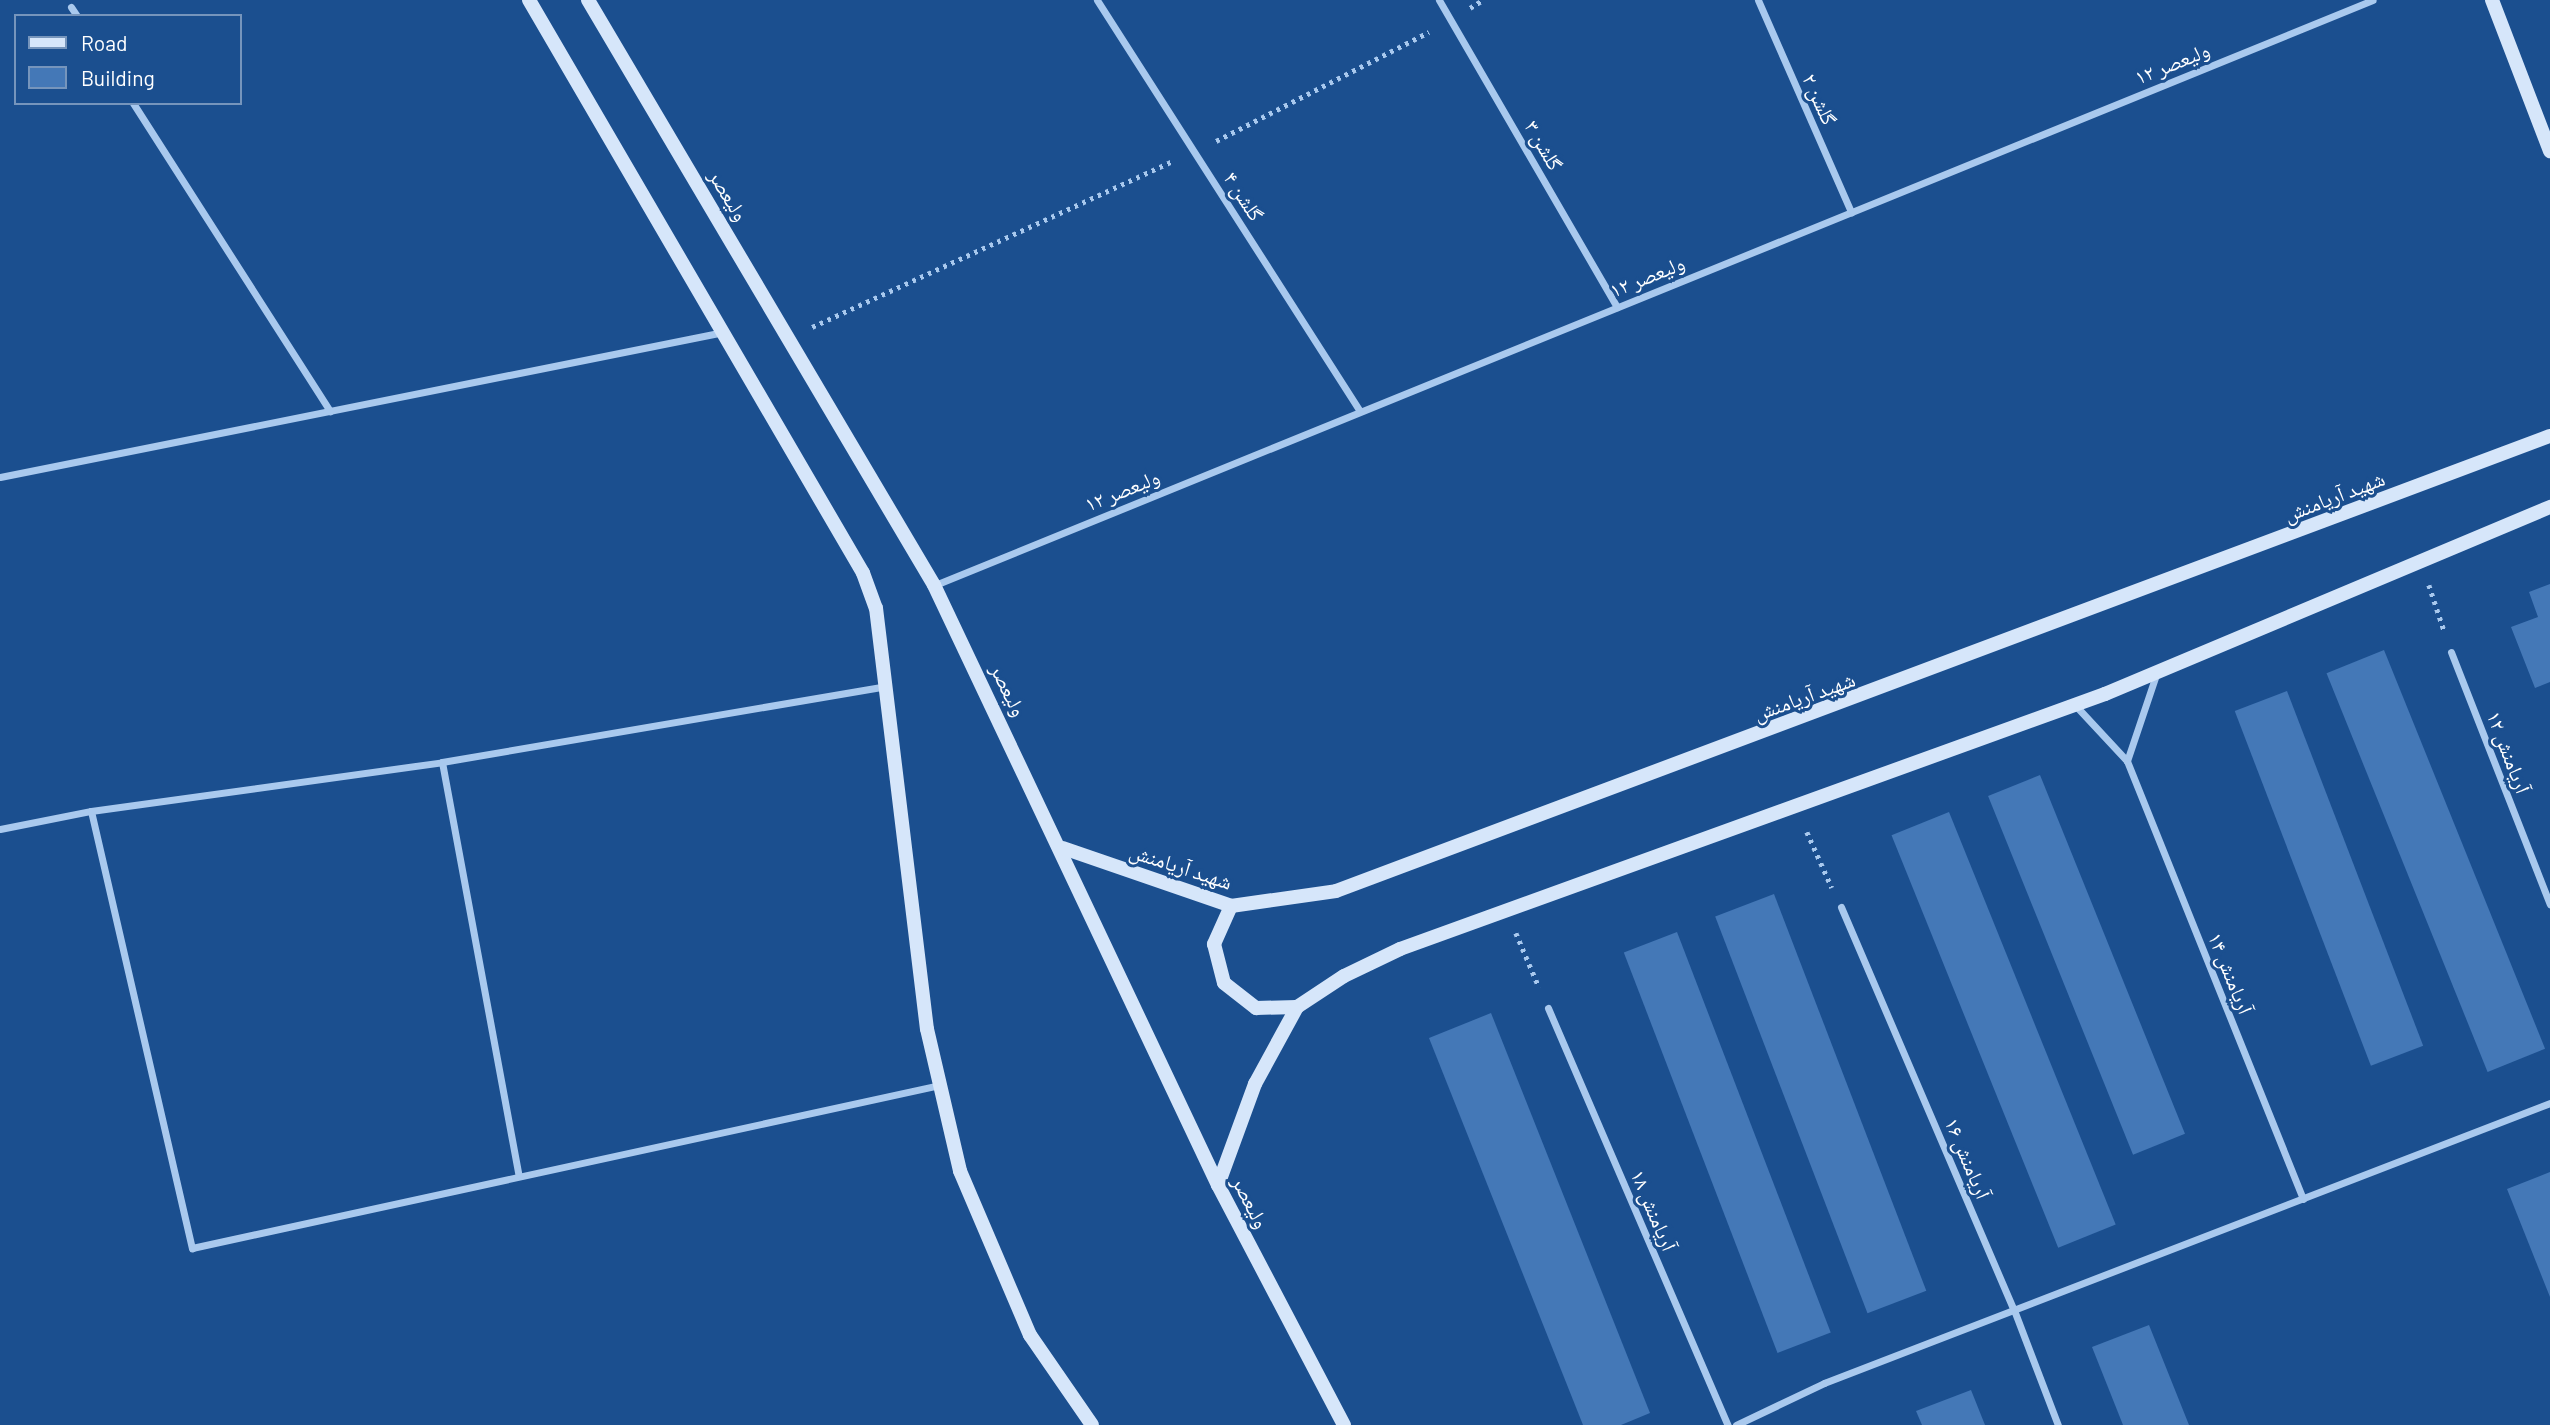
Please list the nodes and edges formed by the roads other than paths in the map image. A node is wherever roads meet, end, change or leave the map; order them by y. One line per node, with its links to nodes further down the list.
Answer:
1 (529, 0): 14 (main road)
2 (588, 0): 20 (main road, ولیعصر)
3 (1097, 0): 16 (street, گلشن ۴)
4 (1439, 0): 13 (street, گلشن ۳)
5 (1758, 0): 12 (street, گلشن ۲)
6 (2373, 0): 12 (street, ولیعصر ۱۲)
7 (2492, 0): 11 (main road)
8 (71, 7): 9 (street)
9 (76, 14)
10 (134, 105): 15 (street)
11 (2550, 151)
12 (1851, 212): 13 (street, ولیعصر ۱۲)
13 (1618, 307): 16 (street, ولیعصر ۱۲)
14 (725, 332): 15 (street); 23 (main road)
15 (330, 411): 18 (street)
16 (1360, 411): 20 (street, ولیعصر ۱۲)
17 (2550, 436): 31 (main road, شهید آریامنش)
18 (0, 477)
19 (2550, 507): 22 (main road)
20 (934, 585): 29 (main road, ولیعصر)
21 (2451, 652): 30 (street, آریامنش ۱۲)
22 (2157, 672): 24 (main road); 25 (street)
23 (883, 687): 26 (street); 35 (main road)
24 (2075, 705): 25 (street, آریامنش ۱۴); 33 (main road)
25 (2127, 761): 39 (street, آریامنش ۱۴)
26 (442, 762): 27 (street); 37 (street)
27 (91, 811): 28 (street); 37 (street)
28 (0, 830)
29 (1063, 848): 31 (main road, شهید آریامنش); 38 (main road, ولیعصر)
30 (2550, 904)
31 (1231, 906): 33 (main road)
32 (1841, 908): 40 (street, آریامنش ۱۶)
33 (1297, 1007): 38 (main road)
34 (1548, 1008): 43 (street, آریامنش ۱۸)
35 (940, 1085): 37 (street); 41 (main road)
36 (2550, 1104): 39 (street)
37 (519, 1176)
38 (1218, 1185): 42 (main road, ولیعصر)
39 (2303, 1199): 40 (street)
40 (2014, 1310): 44 (street); 45 (street, آریامنش ۱۶)
41 (1092, 1425)
42 (1344, 1425)
43 (1728, 1425)
44 (1736, 1425)
45 (2058, 1425)

